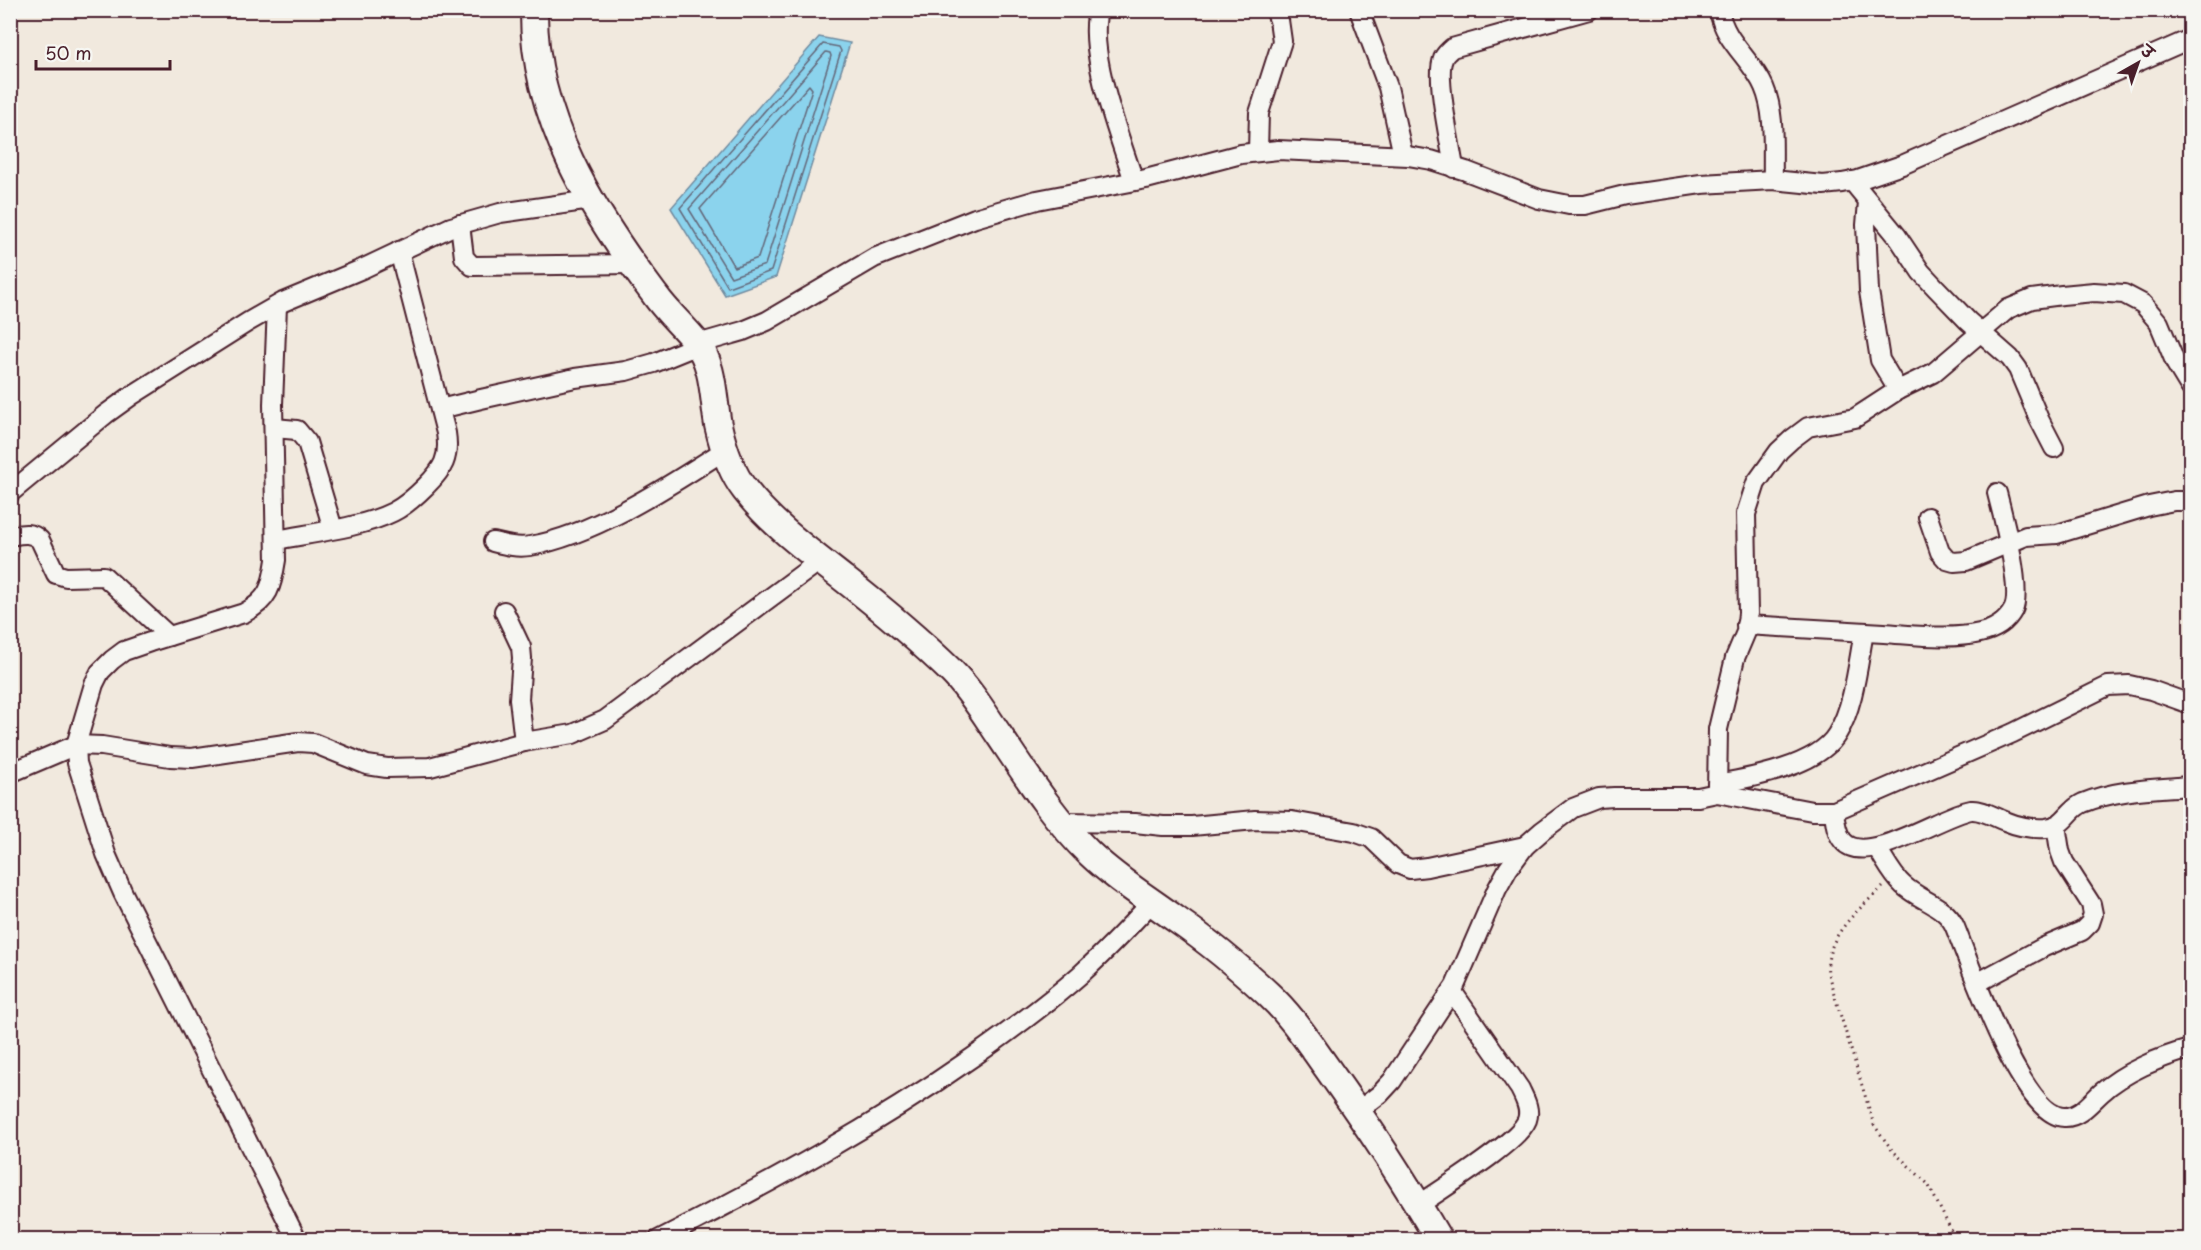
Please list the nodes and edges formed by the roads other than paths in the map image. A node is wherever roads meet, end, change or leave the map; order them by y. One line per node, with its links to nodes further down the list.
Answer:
1 (534, 10): 14 (street)
2 (1098, 10): 12 (street)
3 (1275, 10): 8 (street)
4 (1359, 10): 9 (street)
5 (1589, 10): 10 (street)
6 (1719, 10): 11 (street)
7 (2190, 39): 13 (street)
8 (1258, 152): 9 (street); 12 (street)
9 (1403, 155): 10 (street)
10 (1454, 168): 11 (street)
11 (1773, 180): 13 (street)
12 (1134, 181): 21 (street)
13 (1852, 181): 15 (street)
14 (591, 200): 16 (street); 18 (street)
15 (1868, 202): 20 (street); 23 (street)
16 (460, 224): 17 (street); 18 (street)
17 (399, 251): 19 (street); 24 (street)
18 (633, 264): 21 (street)
19 (277, 306): 25 (street); 28 (street)
20 (1982, 333): 22 (street); 23 (street); 26 (street)
21 (700, 346): 24 (street); 27 (street)
22 (2190, 387)
23 (1898, 390): 39 (street)
24 (440, 409): 32 (street)
25 (274, 428): 32 (street); 34 (street)
26 (2054, 448)
27 (725, 450): 35 (street); 37 (street)
28 (10, 493)
29 (1997, 493): 36 (street)
30 (2190, 501): 36 (street)
31 (1928, 518): 36 (street)
32 (333, 529): 34 (street)
33 (10, 536): 41 (street)
34 (276, 540): 41 (street)
35 (493, 542)
36 (2010, 543): 40 (street)
37 (821, 560): 43 (street); 49 (street)
38 (504, 610): 43 (street)
39 (1746, 625): 40 (street); 47 (street)
40 (1864, 632): 47 (street)
41 (169, 636): 44 (street)
42 (2190, 704): 48 (street)
43 (524, 741): 44 (street)
44 (76, 745): 45 (street); 59 (street)
45 (10, 773)
46 (2190, 786): 50 (street)
47 (1717, 789): 48 (street); 51 (street)
48 (1834, 811): 52 (street)
49 (1063, 822): 51 (street); 53 (street)
50 (2056, 825): 52 (street); 54 (street)
51 (1525, 846): 55 (street)
52 (1877, 848): 54 (street)
53 (1151, 903): 57 (street); 60 (street)
54 (1977, 983): 56 (street)
55 (1452, 991): 57 (street); 58 (street)
56 (2190, 1049)
57 (1358, 1111): 58 (street)
58 (1419, 1205): 61 (street)
59 (297, 1239)
60 (658, 1239)
61 (1438, 1239)

